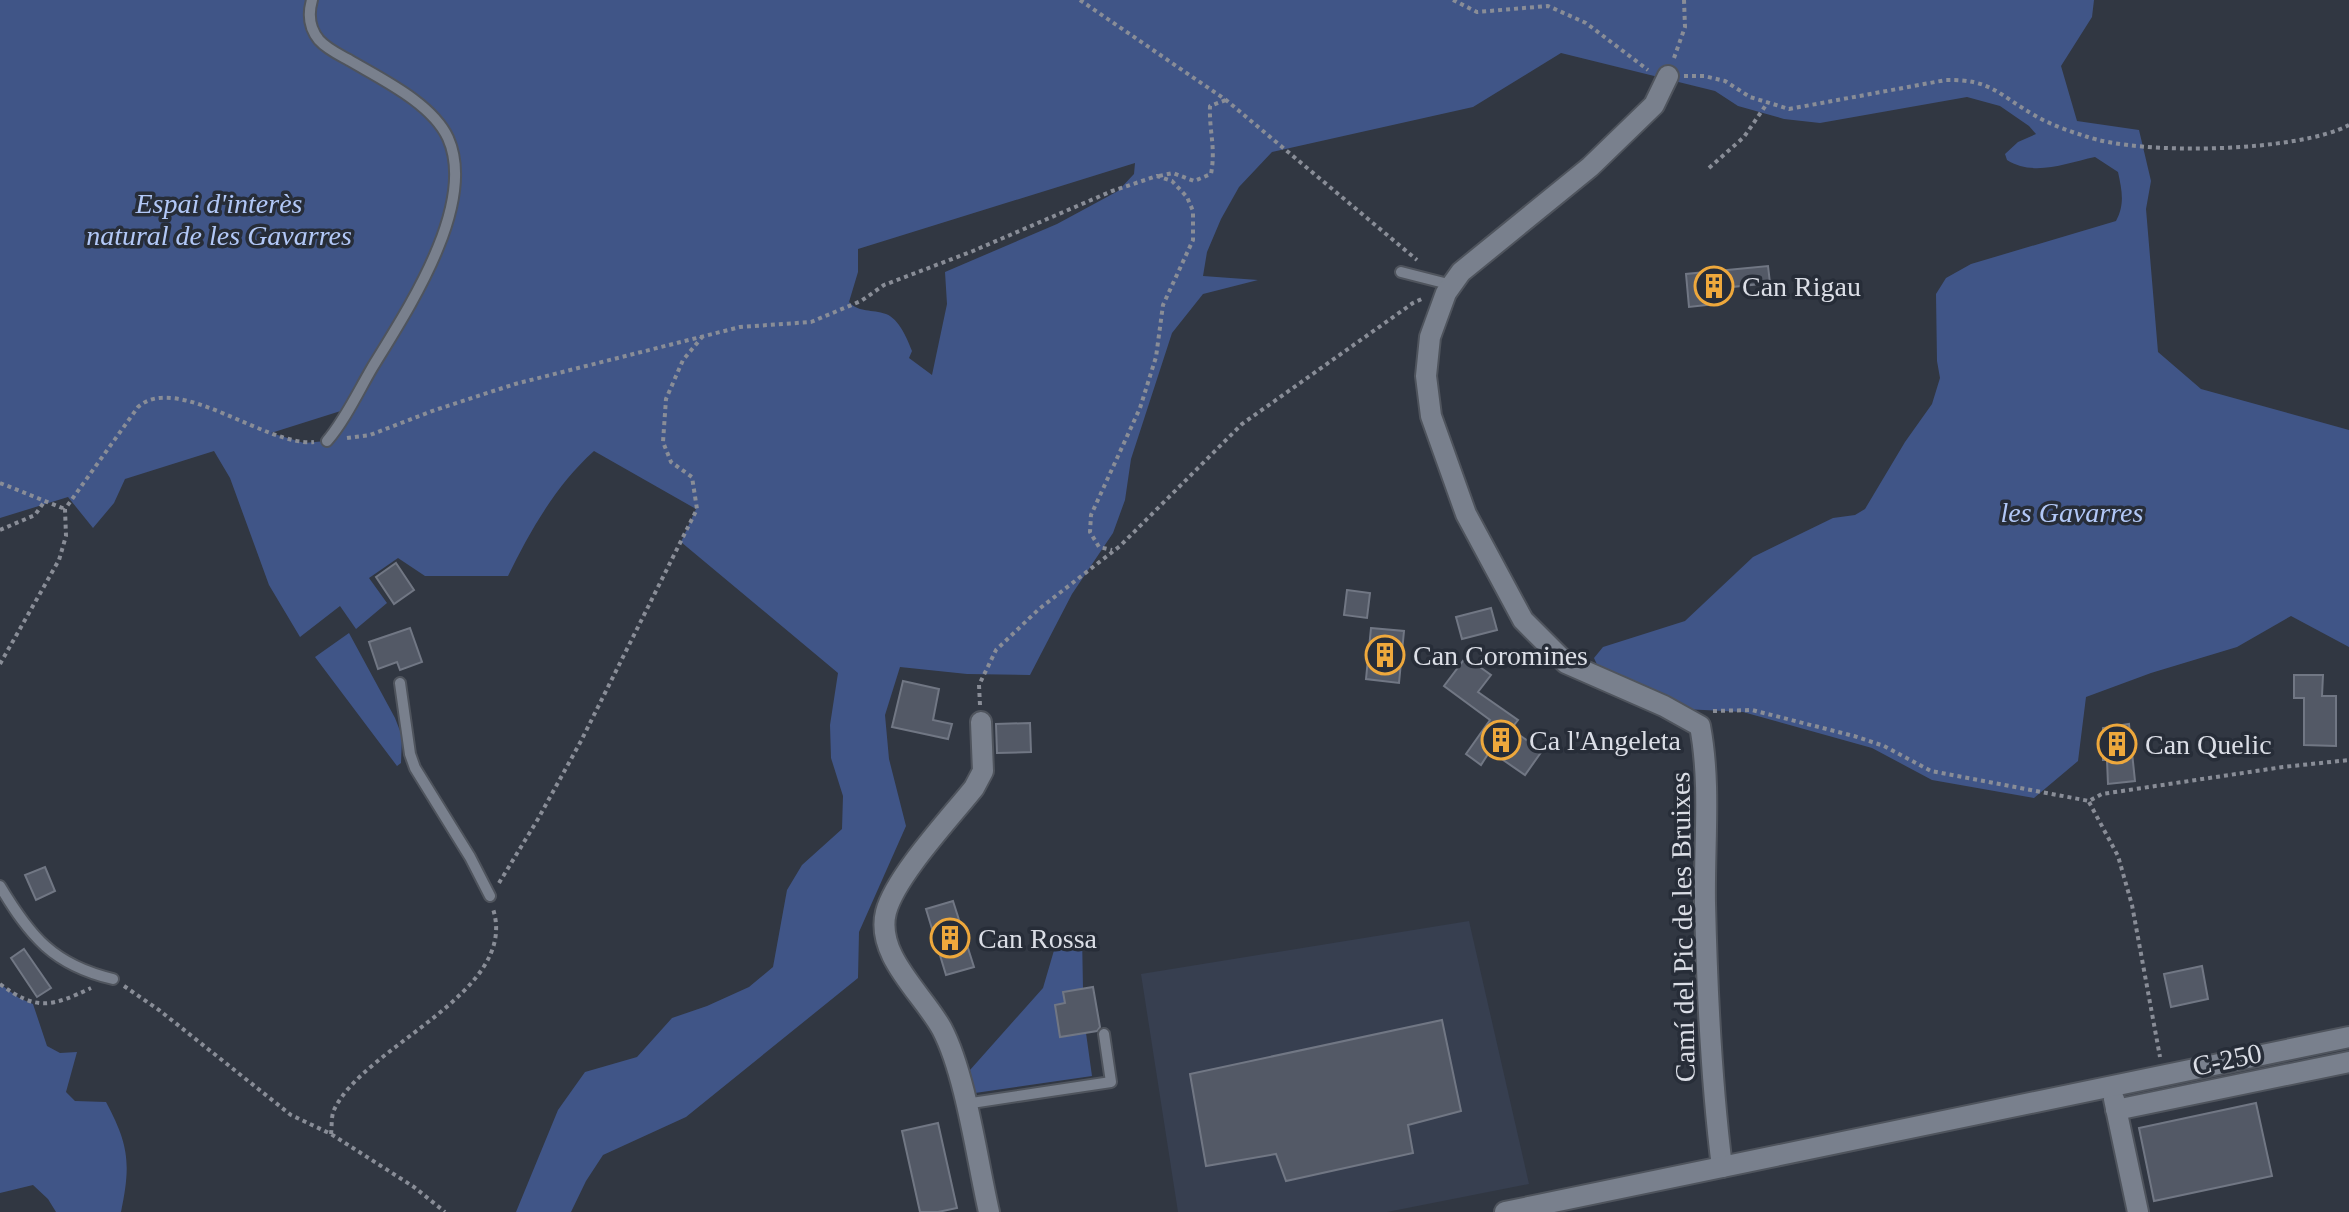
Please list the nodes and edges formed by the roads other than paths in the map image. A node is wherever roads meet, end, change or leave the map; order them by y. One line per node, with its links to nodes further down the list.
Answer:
1 (312, 0): 5 (lane)
2 (1668, 76): 4 (street)
3 (1401, 272): 4 (lane)
4 (1452, 285): 17 (street, Camí del Pic de les Bruixes)
5 (327, 441)
6 (400, 683): 9 (lane)
7 (981, 722): 15 (street)
8 (0, 886): 10 (lane)
9 (490, 896)
10 (113, 979)
11 (1104, 1034): 15 (lane)
12 (2349, 1037): 14 (street, C-250)
13 (2349, 1062): 16 (street, C-250)
14 (2111, 1087): 16 (street); 17 (street, C-250)
15 (965, 1104): 18 (street)
16 (2116, 1110): 20 (street)
17 (1722, 1167): 19 (street, C-250)
18 (989, 1212)
19 (1505, 1212)
20 (2138, 1212)

